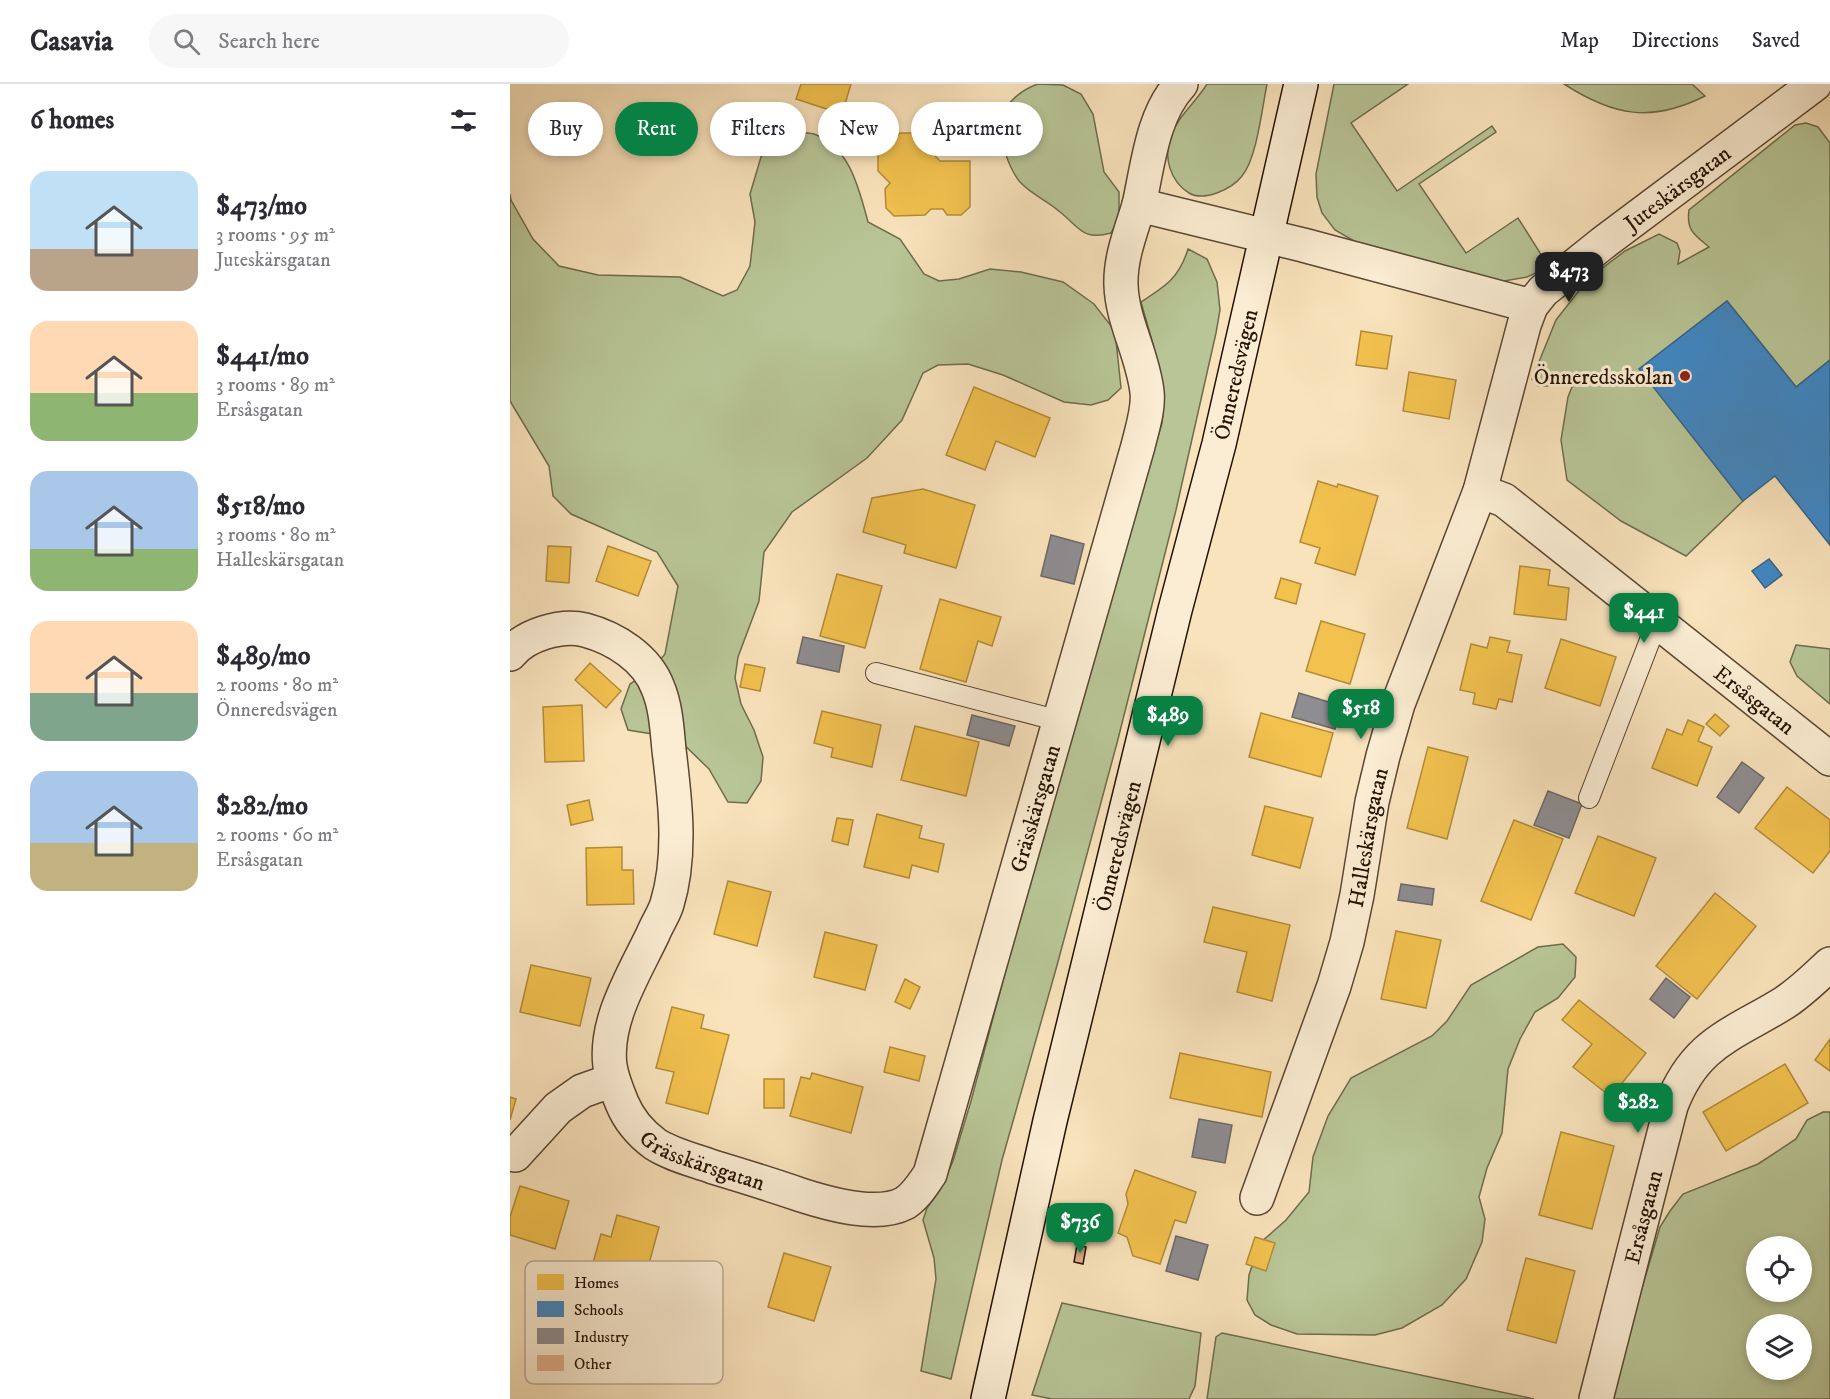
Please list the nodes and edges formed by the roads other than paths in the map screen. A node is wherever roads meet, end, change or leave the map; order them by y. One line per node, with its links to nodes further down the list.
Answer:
1 (1300, 84): 5 (street, Önneredsvägen)
2 (1815, 84): 6 (street, Juteskärsgatan)
3 (1169, 88): 4 (street, Grässkärsgatan)
4 (1139, 205): 5 (street); 11 (street, Grässkärsgatan)
5 (1267, 237): 6 (street); 18 (street, Önneredsvägen)
6 (1531, 306): 7 (street, Halleskärsgatan)
7 (1480, 491): 8 (street, Ersåsgatan); 17 (street, Halleskärsgatan)
8 (1657, 622): 12 (street, Ersåsgatan); 13 (lane)
9 (510, 654): 15 (street, Grässkärsgatan)
10 (876, 672): 11 (lane)
11 (1060, 722): 15 (street, Grässkärsgatan)
12 (1830, 759)
13 (1589, 798)
14 (1830, 964): 19 (street, Ersåsgatan)
15 (613, 1080): 16 (street)
16 (515, 1155)
17 (1257, 1198)
18 (988, 1399)
19 (1596, 1399)

